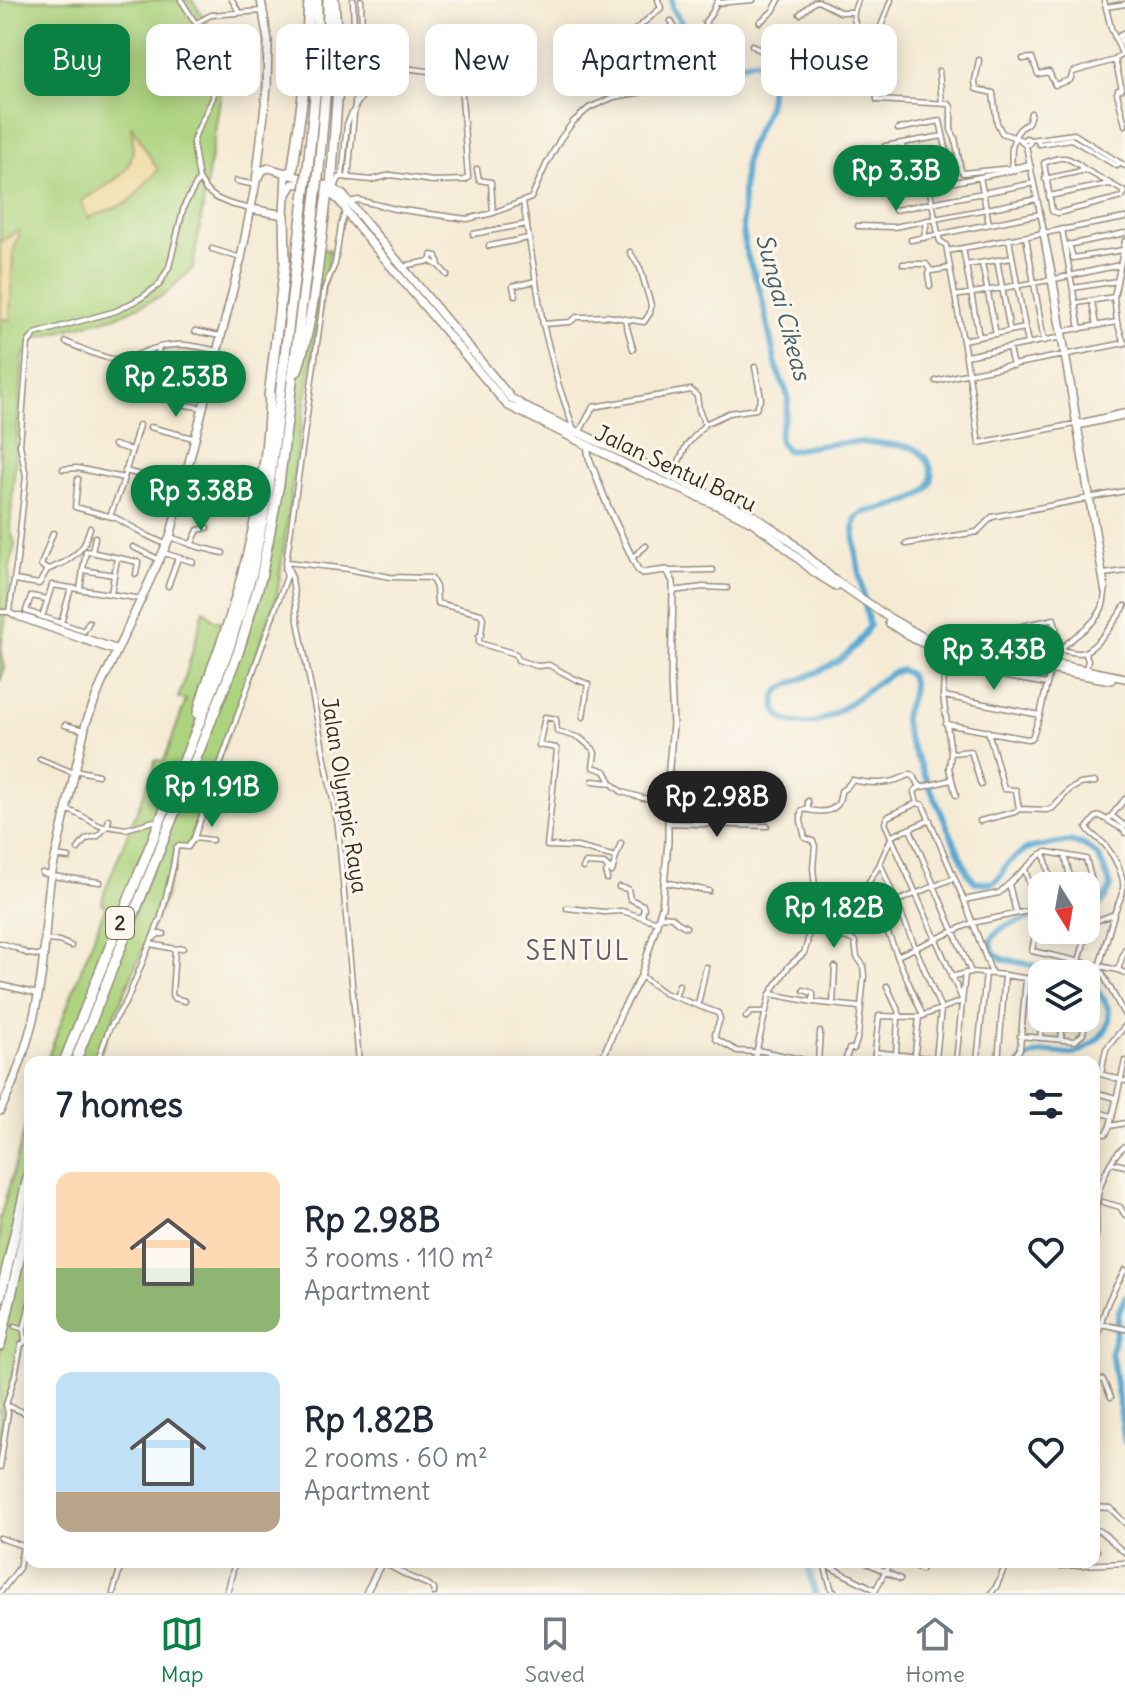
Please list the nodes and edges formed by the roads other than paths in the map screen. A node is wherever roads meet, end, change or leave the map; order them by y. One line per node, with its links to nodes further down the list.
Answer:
1 (181, 0): 25 (street)
2 (232, 0): 21 (street)
3 (261, 0): 19 (main road)
4 (309, 0): 67 (highway)
5 (317, 0): 85 (highway, 2, bridge)
6 (328, 0): 85 (highway, 2, bridge)
7 (334, 0): 79 (highway)
8 (353, 0): 49 (street)
9 (361, 0): 49 (street)
10 (658, 0): 26 (street)
11 (753, 0): 16 (street)
12 (779, 0): 24 (street)
13 (858, 0): 20 (street)
14 (891, 0): 30 (street)
15 (1104, 0): 18 (street)
16 (718, 2): 28 (street)
17 (1125, 4): 18 (street)
18 (1106, 7): 37 (street)
19 (264, 11): 21 (street); 75 (main road)
20 (853, 12): 22 (street); 29 (street)
21 (239, 13): 25 (street)
22 (800, 14)
23 (671, 21): 27 (street)
24 (760, 22)
25 (196, 24)
26 (642, 24)
27 (672, 24)
28 (706, 24)
29 (855, 24)
30 (882, 24)
31 (1125, 33): 33 (street)
32 (752, 45): 34 (street)
33 (1125, 49)
34 (761, 51)
35 (1023, 59): 37 (street)
36 (979, 60): 44 (street)
37 (1115, 60): 41 (street)
38 (409, 67): 68 (street)
39 (1125, 69): 41 (street)
40 (939, 71): 48 (street)
41 (1118, 71): 43 (street)
42 (1000, 89): 44 (street)
43 (1123, 89): 50 (street)
44 (993, 93): 55 (street)
45 (213, 96): 71 (street)
46 (620, 96): 86 (street)
47 (877, 96): 48 (street)
48 (942, 103): 63 (street)
49 (354, 109): 68 (street)
50 (1123, 111): 52 (street)
51 (1031, 113): 55 (street)
52 (1125, 125)
53 (898, 129): 54 (street)
54 (943, 136): 57 (street); 65 (street)
55 (1015, 138): 56 (street); 63 (street)
56 (1028, 143): 61 (street); 62 (street)
57 (902, 144): 58 (street); 59 (street)
58 (885, 146)
59 (904, 159): 60 (street); 65 (street)
60 (887, 164)
61 (1123, 165)
62 (1030, 166): 63 (street); 69 (street); 74 (street)
63 (1012, 168)
64 (477, 169): 92 (street)
65 (926, 170): 77 (street)
66 (1086, 170): 70 (street); 72 (street); 72 (street)
67 (289, 173): 75 (main road); 79 (main road, Jalan Sentul Baru); 82 (main road)
68 (345, 177): 79 (street)
69 (980, 177): 77 (street); 81 (street)
70 (1098, 177): 76 (street); 78 (street)
71 (199, 179): 90 (street); 226 (street)
72 (1045, 179): 83 (street)
73 (236, 181): 75 (street)
74 (1034, 183): 81 (street); 84 (street)
75 (256, 184): 90 (main road)
76 (1110, 184): 78 (street); 83 (street)
77 (929, 187): 80 (street); 87 (street)
78 (1092, 187): 83 (street)
79 (331, 189): 82 (main road); 88 (main road, Jalan Sentul Baru); 173 (highway)
80 (904, 192)
81 (982, 193): 87 (street); 89 (street)
82 (286, 196): 94 (main road)
83 (1049, 196)
84 (1037, 199): 89 (street); 93 (street)
85 (309, 201): 173 (highway, 2); 262 (highway, 2)
86 (523, 202): 92 (street); 98 (street)
87 (932, 203): 91 (street); 96 (street)
88 (348, 206): 92 (street); 126 (main road, Jalan Sentul Baru); 185 (main road, Jalan Sentul Baru); 216 (street, Jalan Olympic Raya)
89 (986, 208): 96 (street); 99 (street)
90 (251, 209): 94 (main road); 119 (main road)
91 (895, 210)
92 (493, 213)
93 (1040, 214): 99 (street); 102 (street)
94 (284, 215): 262 (highway)
95 (1125, 218): 101 (street)
96 (936, 219): 97 (street); 105 (street)
97 (927, 220): 100 (street); 108 (street)
98 (527, 224): 104 (street); 107 (street)
99 (989, 224): 105 (street)
100 (858, 226)
101 (1062, 229): 102 (street); 112 (street)
102 (1043, 231): 106 (street); 131 (street)
103 (1125, 233): 112 (street)
104 (473, 234)
105 (938, 234): 108 (street); 117 (street)
106 (1026, 236): 109 (street); 134 (street)
107 (528, 238): 113 (street); 132 (street)
108 (924, 238): 110 (street)
109 (1009, 239): 114 (street); 120 (street)
110 (911, 240)
111 (1125, 241): 116 (street)
112 (1067, 245): 116 (street); 130 (street)
113 (489, 246)
114 (963, 248): 117 (street); 124 (street)
115 (212, 249): 119 (street)
116 (1123, 250): 125 (street)
117 (947, 251): 127 (street)
118 (630, 252): 146 (street)
119 (241, 258): 156 (main road)
120 (1012, 258): 121 (street); 135 (street)
121 (997, 260): 122 (street); 137 (street)
122 (982, 263): 124 (street); 139 (street)
123 (903, 264): 128 (street)
124 (966, 265): 140 (street)
125 (1120, 265): 130 (street); 133 (street)
126 (404, 268): 129 (street); 182 (main road, Jalan Sentul Baru)
127 (950, 268): 128 (street); 142 (street)
128 (930, 270): 136 (street)
129 (447, 275)
130 (1070, 275): 131 (street); 138 (street)
131 (1052, 279): 134 (street); 155 (street)
132 (536, 281): 141 (street); 148 (street)
133 (1117, 281): 138 (street); 143 (street)
134 (1033, 282): 135 (street); 159 (street)
135 (1017, 285): 137 (street); 150 (street)
136 (930, 286)
137 (1002, 288): 139 (street); 153 (street)
138 (1073, 288): 145 (street)
139 (987, 290): 140 (street); 154 (street)
140 (971, 293): 142 (street); 157 (street)
141 (515, 296)
142 (955, 296): 158 (street)
143 (1114, 297): 144 (street); 147 (street)
144 (1092, 301): 145 (street); 149 (street)
145 (1076, 304): 151 (street)
146 (625, 320): 148 (street); 165 (street)
147 (1117, 322): 149 (street); 161 (street)
148 (543, 324): 182 (street)
149 (1096, 326): 151 (street)
150 (1025, 328): 153 (street); 162 (street)
151 (1080, 329): 155 (street)
152 (195, 331): 156 (street)
153 (1010, 331): 154 (street)
154 (996, 334): 157 (street)
155 (1062, 334): 159 (street); 167 (street)
156 (222, 337): 166 (main road)
157 (979, 337): 158 (street)
158 (963, 340): 168 (street)
159 (1044, 341): 162 (street)
160 (66, 342): 163 (street)
161 (1124, 343): 167 (street)
162 (1028, 344): 164 (street)
163 (159, 347): 166 (street); 174 (street)
164 (1009, 348): 168 (street); 169 (street)
165 (633, 349)
166 (218, 351): 176 (main road)
167 (1065, 354): 169 (street); 179 (street)
168 (966, 356): 171 (street)
169 (1013, 366): 171 (street)
170 (755, 367): 178 (street)
171 (969, 375): 172 (street); 179 (street)
172 (936, 381)
173 (290, 393): 397 (highway, 2)
174 (150, 397)
175 (174, 403): 176 (street)
176 (203, 408): 183 (main road)
177 (1125, 414): 179 (street)
178 (705, 424): 182 (street); 193 (street)
179 (1077, 424): 198 (street)
180 (139, 425): 186 (street)
181 (150, 427): 183 (street)
182 (576, 432): 187 (main road, Jalan Sentul Baru)
183 (196, 438): 196 (main road)
184 (114, 445): 186 (street)
185 (587, 445): 189 (main road, Jalan Sentul Baru); 212 (street)
186 (131, 450): 192 (street)
187 (629, 455): 188 (main road, Jalan Sentul Baru); 189 (main road)
188 (638, 459): 190 (main road); 193 (main road, Jalan Sentul Baru)
189 (624, 463): 190 (main road, Jalan Sentul Baru)
190 (633, 468): 228 (main road, Jalan Sentul Baru)
191 (63, 469): 194 (street)
192 (125, 471): 194 (street); 196 (street)
193 (672, 477): 228 (main road, Jalan Sentul Baru)
194 (124, 478): 199 (street)
195 (78, 479): 199 (street)
196 (184, 486): 204 (main road)
197 (1125, 491): 198 (street)
198 (1089, 498): 205 (street); 224 (street)
199 (110, 516): 204 (street)
200 (90, 528): 217 (street)
201 (207, 528): 206 (street)
202 (53, 533): 217 (street)
203 (95, 537): 209 (street)
204 (169, 541): 206 (street); 211 (main road)
205 (906, 544)
206 (191, 545): 210 (street)
207 (646, 546): 212 (street)
208 (133, 547): 211 (street)
209 (92, 552): 213 (street); 218 (street)
210 (223, 553)
211 (162, 557): 214 (street); 236 (main road)
212 (632, 557): 220 (street)
213 (117, 558): 222 (street); 223 (street)
214 (178, 558): 215 (street); 229 (street)
215 (193, 562)
216 (287, 564): 225 (street, Jalan Olympic Raya); 227 (street, Jalan Olympic Raya); 257 (street)
217 (47, 570): 226 (street)
218 (83, 570): 223 (street); 232 (street)
219 (713, 570): 220 (street)
220 (669, 571): 233 (street)
221 (1125, 571): 224 (street)
222 (136, 574)
223 (114, 575): 234 (street)
224 (1102, 575): 246 (street)
225 (287, 576): 227 (street); 293 (street, Jalan Olympic Raya)
226 (15, 580): 239 (street)
227 (292, 581): 399 (street, Jalan Olympic Raya)
228 (836, 584): 241 (main road, Jalan Sentul Baru)
229 (168, 586)
230 (71, 588): 232 (street); 235 (street); 243 (street)
231 (727, 588): 233 (street)
232 (80, 589): 234 (street)
233 (673, 591): 275 (street)
234 (111, 594): 236 (street)
235 (47, 599): 240 (street); 240 (street)
236 (143, 599): 244 (main road)
237 (1125, 606): 247 (street)
238 (0, 612): 239 (street)
239 (9, 612): 244 (street)
240 (42, 617): 243 (street)
241 (887, 619): 245 (main road, Jalan Sentul Baru); 248 (main road, Jalan Sentul Baru)
242 (89, 622): 243 (street)
243 (61, 623)
244 (117, 650): 260 (main road)
245 (945, 651): 248 (main road, Jalan Sentul Baru); 250 (street)
246 (1059, 651): 246 (street); 247 (street); 249 (street)
247 (1085, 652): 251 (street)
248 (1007, 658): 249 (main road, Jalan Sentul Baru); 252 (street)
249 (1052, 665): 251 (main road, Jalan Sentul Baru); 254 (street)
250 (944, 666): 252 (street); 255 (street)
251 (1091, 672): 253 (main road, Jalan Sentul Baru)
252 (1003, 675): 254 (street)
253 (1125, 680)
254 (1047, 684): 256 (street)
255 (943, 696): 256 (street); 258 (street)
256 (1040, 715): 261 (street)
257 (583, 717)
258 (946, 724): 261 (street); 263 (street)
259 (65, 725): 260 (street)
260 (84, 730): 265 (main road)
261 (988, 731): 279 (street)
262 (192, 741): 396 (highway, 2)
263 (951, 753): 267 (street); 271 (street)
264 (40, 759): 265 (street)
265 (75, 771): 266 (street); 278 (main road)
266 (98, 775)
267 (951, 780): 272 (street); 273 (street)
268 (593, 781): 270 (street)
269 (1095, 782): 279 (street)
270 (611, 783): 275 (street); 302 (street)
271 (981, 785)
272 (922, 787): 277 (street); 280 (street)
273 (956, 795)
274 (1125, 799): 282 (street)
275 (669, 801): 287 (street)
276 (808, 801): 280 (street)
277 (917, 803): 284 (street); 292 (street)
278 (66, 809): 288 (street); 301 (main road)
279 (1019, 809): 286 (street)
280 (809, 810): 281 (street); 320 (street)
281 (810, 818)
282 (1110, 818): 291 (street); 321 (street)
283 (109, 819): 288 (street)
284 (930, 820): 290 (street); 313 (street)
285 (154, 821): 288 (street)
286 (980, 821)
287 (668, 823): 289 (street); 316 (street)
288 (107, 826): 298 (street)
289 (767, 826)
290 (910, 829): 292 (street); 318 (street)
291 (1125, 829)
292 (892, 836): 304 (street); 325 (street)
293 (194, 838): 294 (street); 297 (street)
294 (212, 840)
295 (171, 843): 297 (street)
296 (621, 843): 302 (street)
297 (176, 847): 345 (street)
298 (78, 849)
299 (1044, 853): 300 (street); 307 (street); 308 (street)
300 (1065, 855): 309 (street); 310 (street)
301 (55, 856): 303 (street); 311 (main road)
302 (616, 857): 306 (street)
303 (69, 858)
304 (880, 863): 328 (street); 330 (street)
305 (583, 868): 306 (street)
306 (609, 868): 314 (street)
307 (1025, 869): 312 (street); 317 (street)
308 (1049, 872)
309 (1069, 872)
310 (1090, 872)
311 (48, 874): 315 (street); 343 (main road)
312 (1028, 877)
313 (954, 878): 318 (street); 327 (street)
314 (607, 879)
315 (100, 882)
316 (664, 882): 322 (street); 335 (street)
317 (1009, 884): 323 (street); 324 (street)
318 (934, 885): 325 (street); 340 (street)
319 (619, 887): 334 (street)
320 (815, 887): 326 (street); 339 (street)
321 (1124, 887): 333 (street)
322 (709, 891)
323 (1011, 892): 324 (street); 332 (street)
324 (999, 893): 327 (street)
325 (916, 894): 328 (street); 342 (street)
326 (839, 895)
327 (964, 900): 337 (street)
328 (897, 901): 330 (street); 349 (street)
329 (567, 908): 334 (street)
330 (878, 909): 353 (street)
331 (1028, 910): 332 (street)
332 (1016, 913): 337 (street)
333 (1114, 914): 336 (street); 355 (street)
334 (642, 916): 335 (street)
335 (659, 919): 338 (street); 365 (street)
336 (1100, 920)
337 (972, 923): 340 (street); 363 (street)
338 (686, 927)
339 (810, 927): 373 (street); 380 (street)
340 (954, 931): 342 (street); 362 (street)
341 (164, 934): 345 (street)
342 (935, 939): 349 (street); 366 (street)
343 (45, 940): 347 (street); 352 (main road)
344 (0, 943): 352 (street)
345 (151, 944): 350 (street); 398 (street)
346 (1033, 944): 354 (street)
347 (71, 946)
348 (183, 948): 350 (street)
349 (916, 948): 353 (street); 381 (street)
350 (175, 949): 376 (street)
351 (1125, 949): 361 (street)
352 (44, 956): 372 (main road)
353 (897, 956): 386 (street)
354 (1074, 960)
355 (1100, 963)
356 (1125, 964): 361 (street)
357 (706, 967): 379 (street)
358 (835, 967): 378 (street)
359 (1100, 967): 361 (street)
360 (1100, 969): 383 (street)
361 (1122, 971)
362 (968, 972): 363 (street); 366 (street); 375 (street)
363 (989, 974): 364 (street); 410 (street)
364 (1005, 975): 367 (street); 411 (street)
365 (641, 976): 374 (street); 400 (street)
366 (951, 977): 375 (street)
367 (1026, 978): 392 (street)
368 (1, 985): 372 (street)
369 (679, 985): 374 (street)
370 (887, 986): 385 (street)
371 (804, 990): 377 (street)
372 (38, 994): 418 (main road)
373 (770, 994): 377 (street); 382 (street)
374 (675, 997): 379 (street)
375 (962, 1000): 381 (street); 409 (street)
376 (185, 1001)
377 (813, 1002): 378 (street)
378 (833, 1004): 380 (street)
379 (698, 1005): 395 (street)
380 (859, 1007): 404 (street)
381 (941, 1009): 386 (street); 408 (street)
382 (765, 1012): 384 (street); 395 (street)
383 (1125, 1016)
384 (746, 1017)
385 (900, 1017): 386 (street); 405 (street); 406 (street)
386 (921, 1017): 407 (street)
387 (1124, 1029): 414 (street)
388 (820, 1032): 403 (street)
389 (1041, 1032): 393 (street)
390 (1062, 1032): 394 (street)
391 (1083, 1032): 394 (street)
392 (1020, 1036): 393 (street); 412 (street)
393 (1040, 1038): 394 (street)
394 (1061, 1040)
395 (756, 1051): 401 (street); 402 (street)
396 (66, 1056)
397 (77, 1056)
398 (99, 1056)
399 (358, 1056)
400 (603, 1056)
401 (755, 1056)
402 (783, 1056)
403 (817, 1056)
404 (847, 1056)
405 (874, 1056)
406 (895, 1056)
407 (916, 1056)
408 (936, 1056)
409 (957, 1056)
410 (978, 1056)
411 (998, 1056)
412 (1016, 1056)
413 (1125, 1061): 415 (street)
414 (1101, 1074): 415 (street)
415 (1122, 1080): 417 (street)
416 (1100, 1094): 417 (street)
417 (1116, 1098): 420 (street)
418 (0, 1109)
419 (1100, 1113): 420 (street)
420 (1112, 1116): 422 (street)
421 (1125, 1123): 422 (street)
422 (1110, 1126): 423 (street)
423 (1100, 1133)
424 (1125, 1146): 425 (street)
425 (1112, 1163): 426 (street); 427 (street)
426 (1125, 1166)
427 (1100, 1189)
428 (24, 1192): 434 (highway)
429 (1103, 1202): 430 (street)
430 (1122, 1205): 431 (street)
431 (1125, 1215)
432 (24, 1237): 440 (highway)
433 (1125, 1270): 435 (street)
434 (0, 1298)
435 (1100, 1324): 437 (street)
436 (15, 1326): 438 (street)
437 (1120, 1328)
438 (24, 1329)
439 (24, 1344): 443 (street)
440 (0, 1346)
441 (1100, 1380): 442 (street)
442 (1111, 1397)
443 (6, 1405): 444 (street); 445 (street)
444 (24, 1412)
445 (0, 1467)
446 (1100, 1507): 447 (street)
447 (1125, 1523)
448 (1100, 1531): 451 (street)
449 (0, 1538): 450 (street)
450 (23, 1546): 468 (street)
451 (1125, 1552)
452 (1125, 1563): 453 (street)
453 (1100, 1564)
454 (120, 1568): 469 (street)
455 (233, 1568): 470 (street)
456 (379, 1568): 471 (street)
457 (393, 1568): 472 (street)
458 (825, 1568): 473 (street)
459 (833, 1568): 467 (street)
460 (879, 1568): 465 (street)
461 (887, 1568): 465 (street)
462 (918, 1568): 464 (street)
463 (1004, 1568): 474 (street)
464 (921, 1570)
465 (885, 1571): 466 (street); 467 (street)
466 (900, 1579)
467 (875, 1591)
468 (0, 1593)
469 (113, 1593)
470 (227, 1593)
471 (366, 1593)
472 (434, 1593)
473 (836, 1593)
474 (991, 1593)

